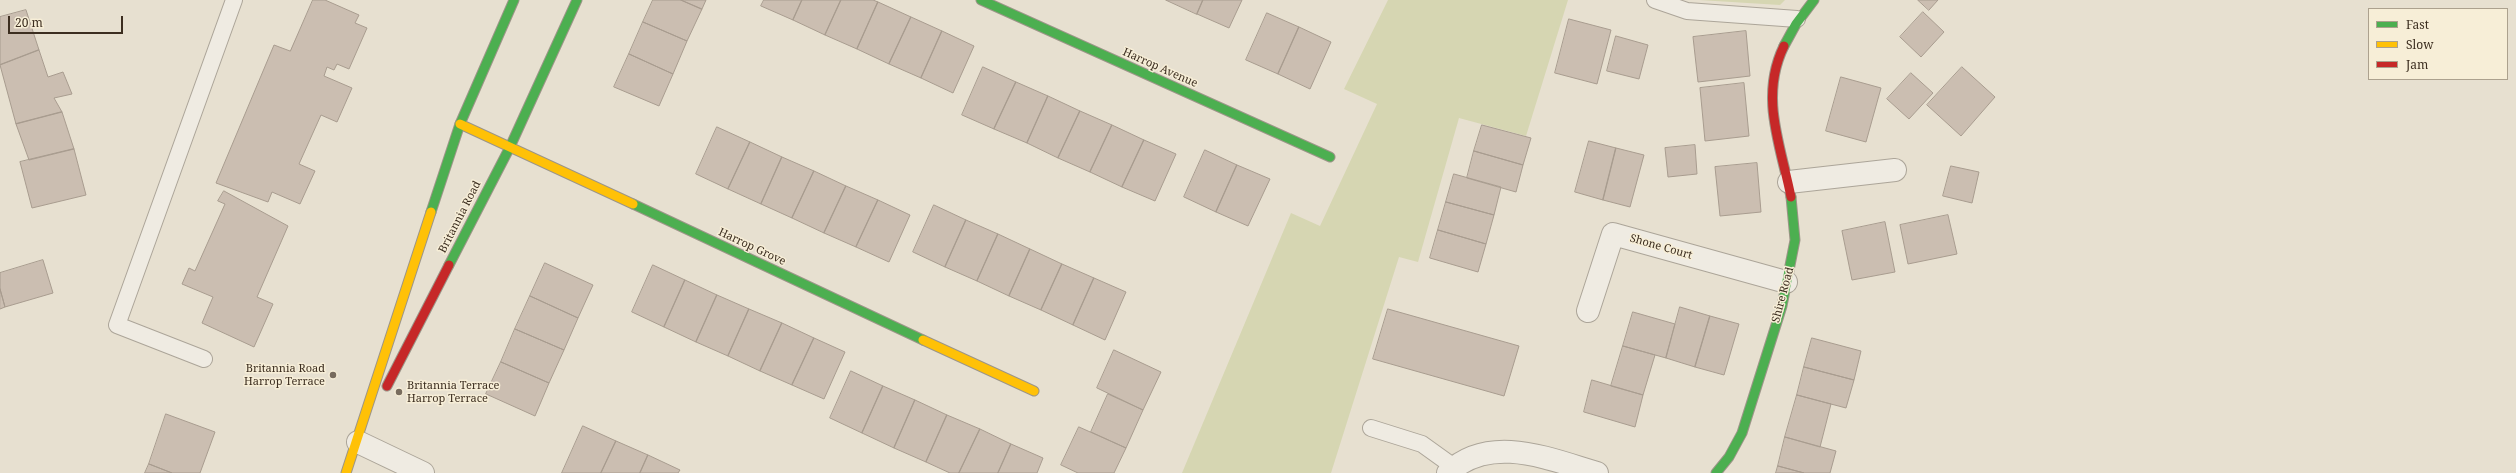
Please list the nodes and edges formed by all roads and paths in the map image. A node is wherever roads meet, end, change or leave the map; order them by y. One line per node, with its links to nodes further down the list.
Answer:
1 (234, 0): 15 (lane)
2 (514, 0): 8 (street, Britannia Road)
3 (577, 0): 9 (street, Britannia Road)
4 (981, 0): 10 (street, Harrop Avenue)
5 (1656, 0): 7 (lane)
6 (1814, 0): 7 (street, Shire Road)
7 (1797, 19): 12 (street, Shire Road)
8 (460, 124): 9 (street, Harrop Grove); 18 (street, Britannia Road)
9 (510, 147): 16 (street, Harrop Grove); 18 (street, Britannia Road)
10 (1330, 157)
11 (1895, 170): 12 (street)
12 (1789, 182): 13 (street, Shire Road)
13 (1786, 282): 14 (street, Shone Court); 20 (street, Shire Road)
14 (1588, 311)
15 (204, 359)
16 (1034, 391)
17 (1371, 428): 19 (lane)
18 (358, 442): 21 (street, Britannia Road); 22 (street)
19 (1451, 470): 23 (street)
20 (1720, 472)
21 (346, 473)
22 (424, 473)
23 (1597, 473)

